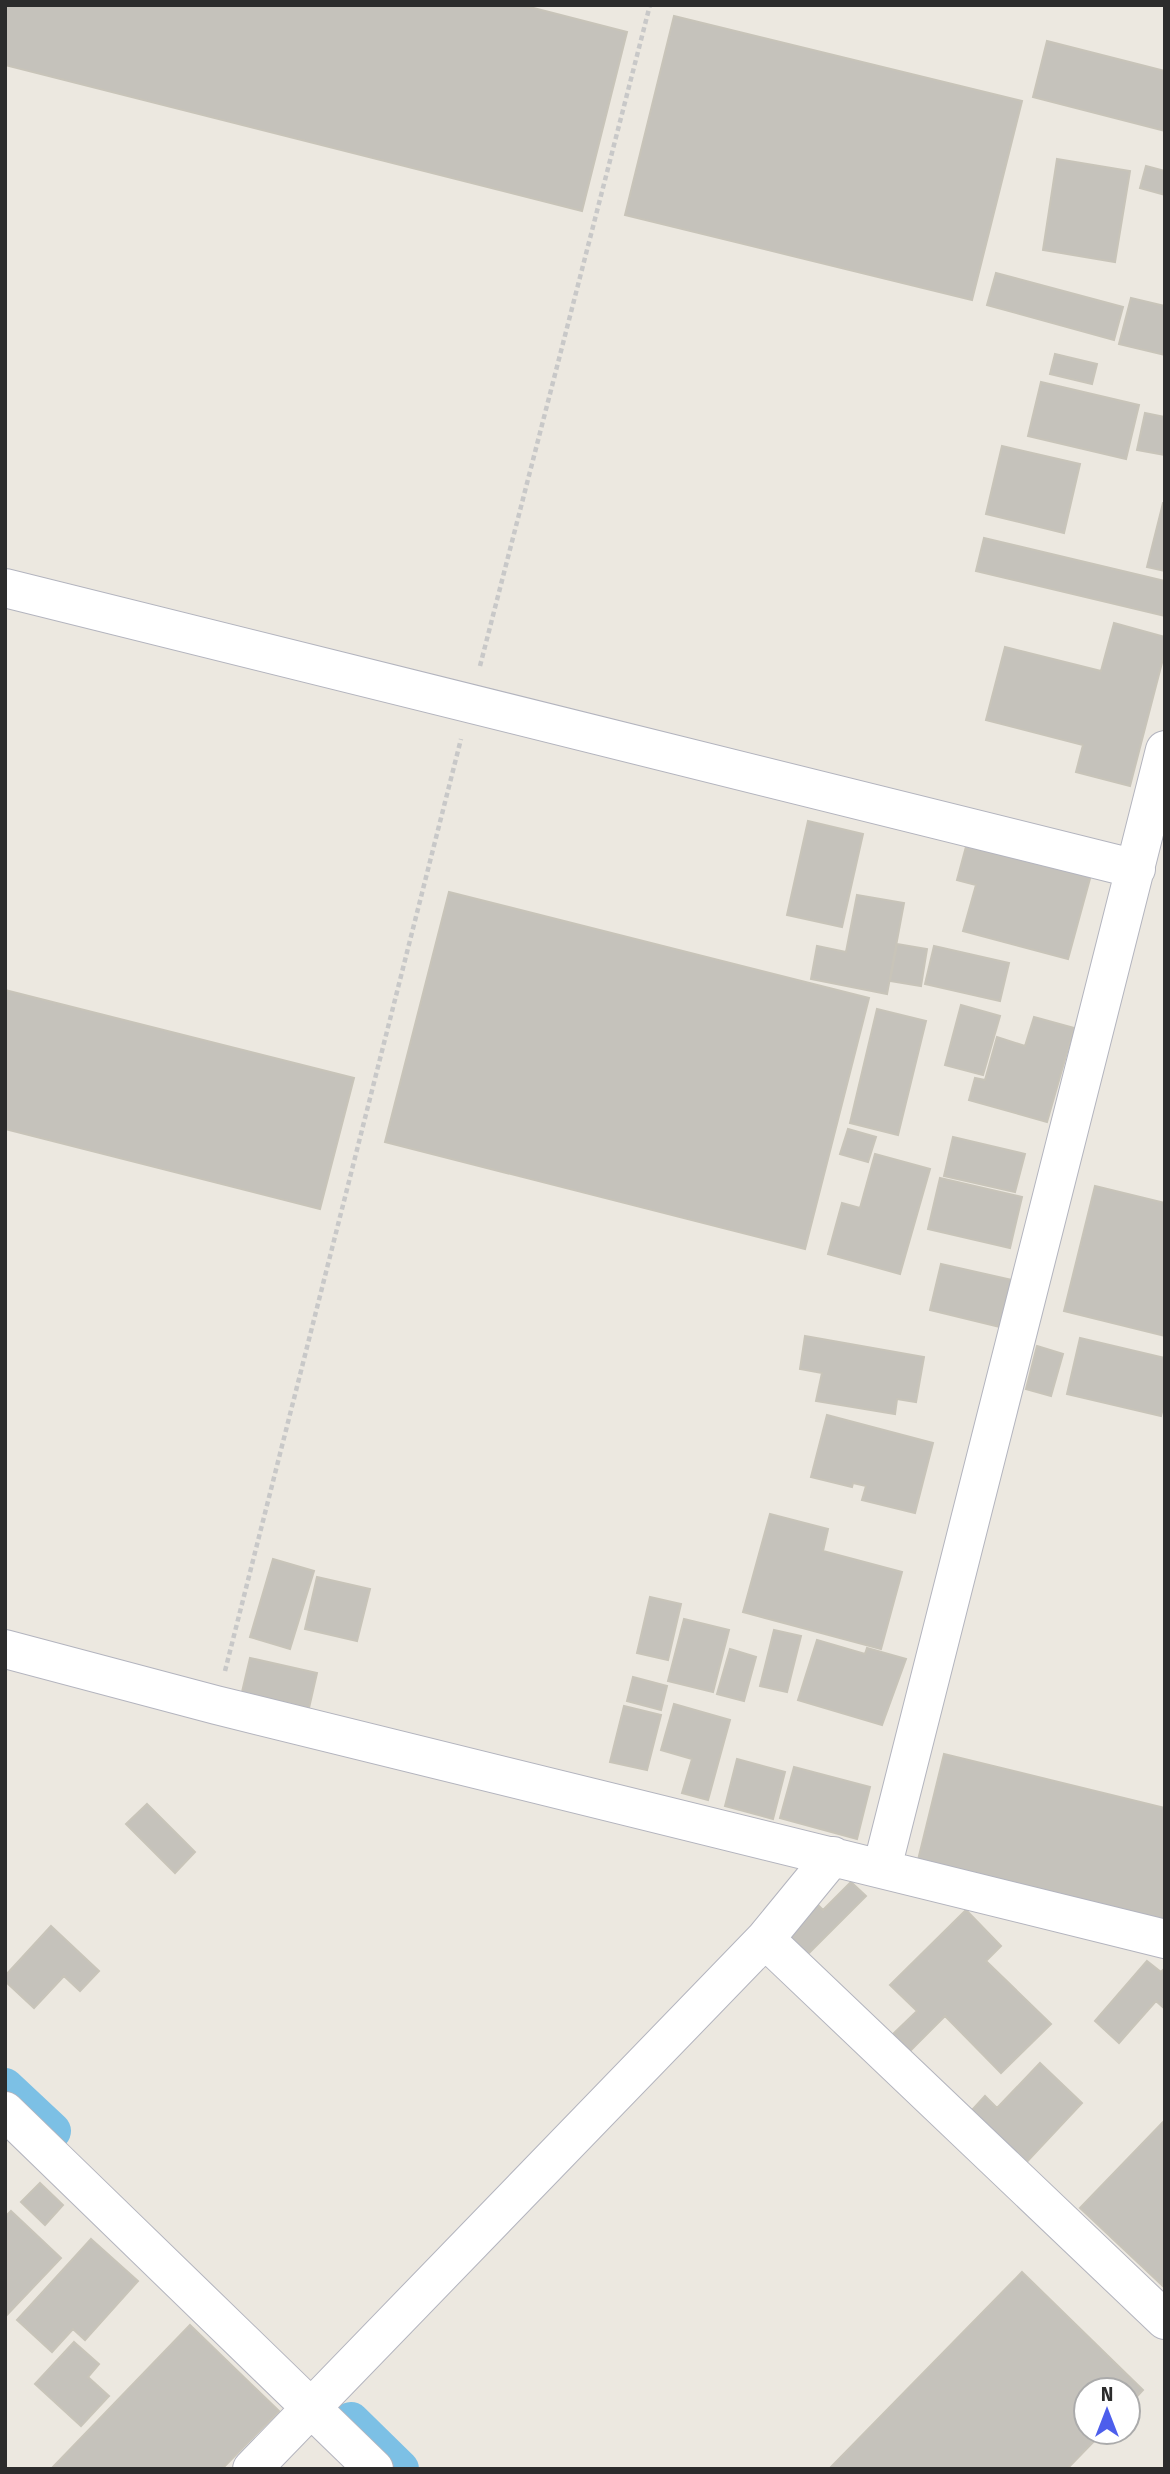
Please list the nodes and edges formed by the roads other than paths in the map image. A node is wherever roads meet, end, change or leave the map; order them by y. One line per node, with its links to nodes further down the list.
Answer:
1 (5, 588): 3 (street)
2 (1165, 750): 3 (street)
3 (1136, 869): 6 (street)
4 (5, 1649): 5 (street)
5 (833, 1856): 6 (street); 7 (street)
6 (883, 1868): 8 (street)
7 (765, 1939): 10 (street); 11 (street)
8 (1165, 1939)
9 (5, 2111): 11 (street)
10 (1165, 2320)
11 (310, 2407): 12 (street); 13 (street)
12 (252, 2469)
13 (374, 2469)

